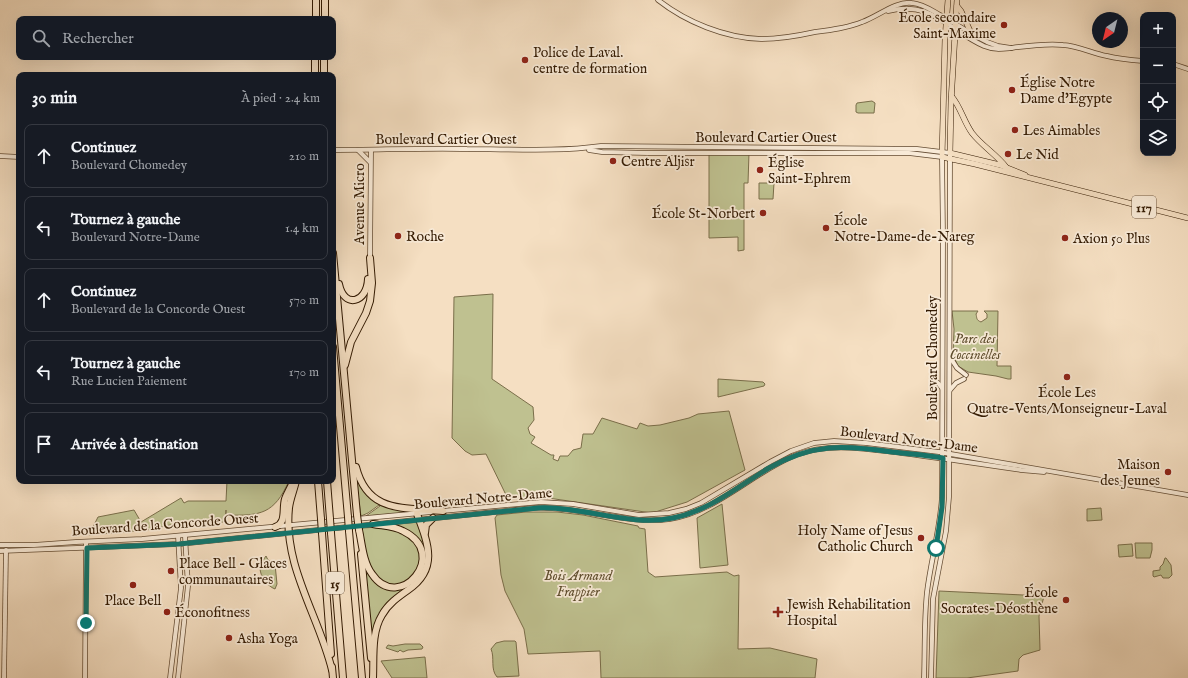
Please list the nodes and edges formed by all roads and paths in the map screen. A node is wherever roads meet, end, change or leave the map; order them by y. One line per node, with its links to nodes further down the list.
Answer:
1 (316, 0): 7 (highway)
2 (324, 0): 8 (highway)
3 (658, 0): 9 (street)
4 (948, 0): 9 (main road)
5 (957, 0): 6 (main road)
6 (957, 6): 10 (main road); 11 (main road)
7 (316, 16)
8 (324, 16)
9 (947, 21): 10 (street); 24 (main road)
10 (956, 27): 11 (street); 12 (street); 20 (main road)
11 (971, 34): 12 (street)
12 (1011, 48): 15 (street)
13 (315, 60): 18 (highway)
14 (324, 60): 19 (highway)
15 (1140, 61)
16 (1176, 65): 17 (street)
17 (1188, 69)
18 (315, 72)
19 (324, 72)
20 (952, 97): 26 (main road); 29 (main road)
21 (336, 150): 22 (street, Boulevard Cartier Ouest)
22 (358, 150): 23 (street, Boulevard Cartier Ouest); 28 (street)
23 (371, 150): 24 (street, Boulevard Cartier Ouest); 28 (street, Avenue Micro)
24 (942, 155): 26 (main road, 117); 39 (street, Boulevard Chomedey)
25 (0, 156): 27 (street)
26 (950, 156): 29 (main road); 30 (main road, 117); 35 (street, Boulevard Chomedey)
27 (16, 157)
28 (371, 162): 32 (street, Avenue Micro)
29 (1007, 168): 30 (main road, 117)
30 (1034, 180): 31 (main road, 117)
31 (1188, 218)
32 (370, 258): 33 (highway); 36 (highway)
33 (336, 270)
34 (336, 286): 36 (highway)
35 (950, 357): 40 (street, Boulevard Chomedey); 40 (street)
36 (344, 370): 41 (highway)
37 (932, 379): 39 (street)
38 (336, 381): 73 (highway, 15, bridge)
39 (943, 389): 42 (street, Boulevard Chomedey)
40 (950, 391): 43 (street, Boulevard Chomedey)
41 (351, 448): 52 (highway); 60 (highway, bridge)
42 (943, 452): 43 (street, Boulevard Notre-Dame); 44 (street, Boulevard Chomedey); 52 (street, Boulevard Notre-Dame)
43 (950, 454): 45 (street, Boulevard Chomedey); 46 (street, Boulevard Notre-Dame)
44 (943, 458): 45 (street, Boulevard Notre-Dame); 54 (street, Boulevard Notre-Dame); 84 (street, Boulevard Chomedey)
45 (950, 459): 46 (street, Boulevard Notre-Dame); 85 (street, Boulevard Chomedey)
46 (1047, 471): 51 (street, Boulevard Notre-Dame)
47 (293, 484): 58 (highway)
48 (294, 484): 57 (highway)
49 (318, 484): 74 (highway, bridge)
50 (326, 484): 55 (highway, 15)
51 (1188, 495)
52 (443, 511): 53 (street, Boulevard Notre-Dame)
53 (418, 516): 54 (street, Boulevard Notre-Dame); 55 (street, Boulevard Notre-Dame); 56 (street, Boulevard Notre-Dame); 62 (highway)
54 (433, 518): 62 (highway)
55 (331, 520): 57 (street, Boulevard de la Concorde Ouest); 59 (highway, 15, bridge)
56 (373, 524): 59 (street, Boulevard Notre-Dame); 60 (highway)
57 (289, 526): 58 (street, Boulevard de la Concorde Ouest); 61 (highway)
58 (274, 527): 64 (street, Boulevard de la Concorde Ouest)
59 (332, 530): 61 (street, Boulevard de la Concorde Ouest); 75 (highway, 15)
60 (359, 530): 83 (highway)
61 (289, 533): 66 (street, Boulevard de la Concorde Ouest); 74 (highway)
62 (425, 535): 83 (highway)
63 (178, 536): 64 (street, Boulevard de la Concorde Ouest); 65 (street, Boulevard de la Concorde Ouest); 67 (street)
64 (185, 536): 66 (street)
65 (86, 542): 69 (street, Boulevard de la Concorde Ouest); 70 (street)
66 (186, 543): 67 (street, Boulevard de la Concorde Ouest); 79 (street)
67 (179, 544): 70 (street, Boulevard de la Concorde Ouest); 78 (street)
68 (0, 545): 69 (street, Boulevard de la Concorde Ouest)
69 (6, 546): 72 (street)
70 (87, 548): 72 (street, Boulevard de la Concorde Ouest); 77 (street)
71 (0, 551): 72 (street, Boulevard de la Concorde Ouest)
72 (6, 551): 76 (street)
73 (360, 651): 81 (highway, 15); 82 (highway)
74 (332, 670): 80 (highway)
75 (343, 677)
76 (4, 678)
77 (85, 678)
78 (170, 678)
79 (178, 678)
80 (333, 678)
81 (362, 678)
82 (366, 678)
83 (373, 678)
84 (924, 678)
85 (931, 678)

